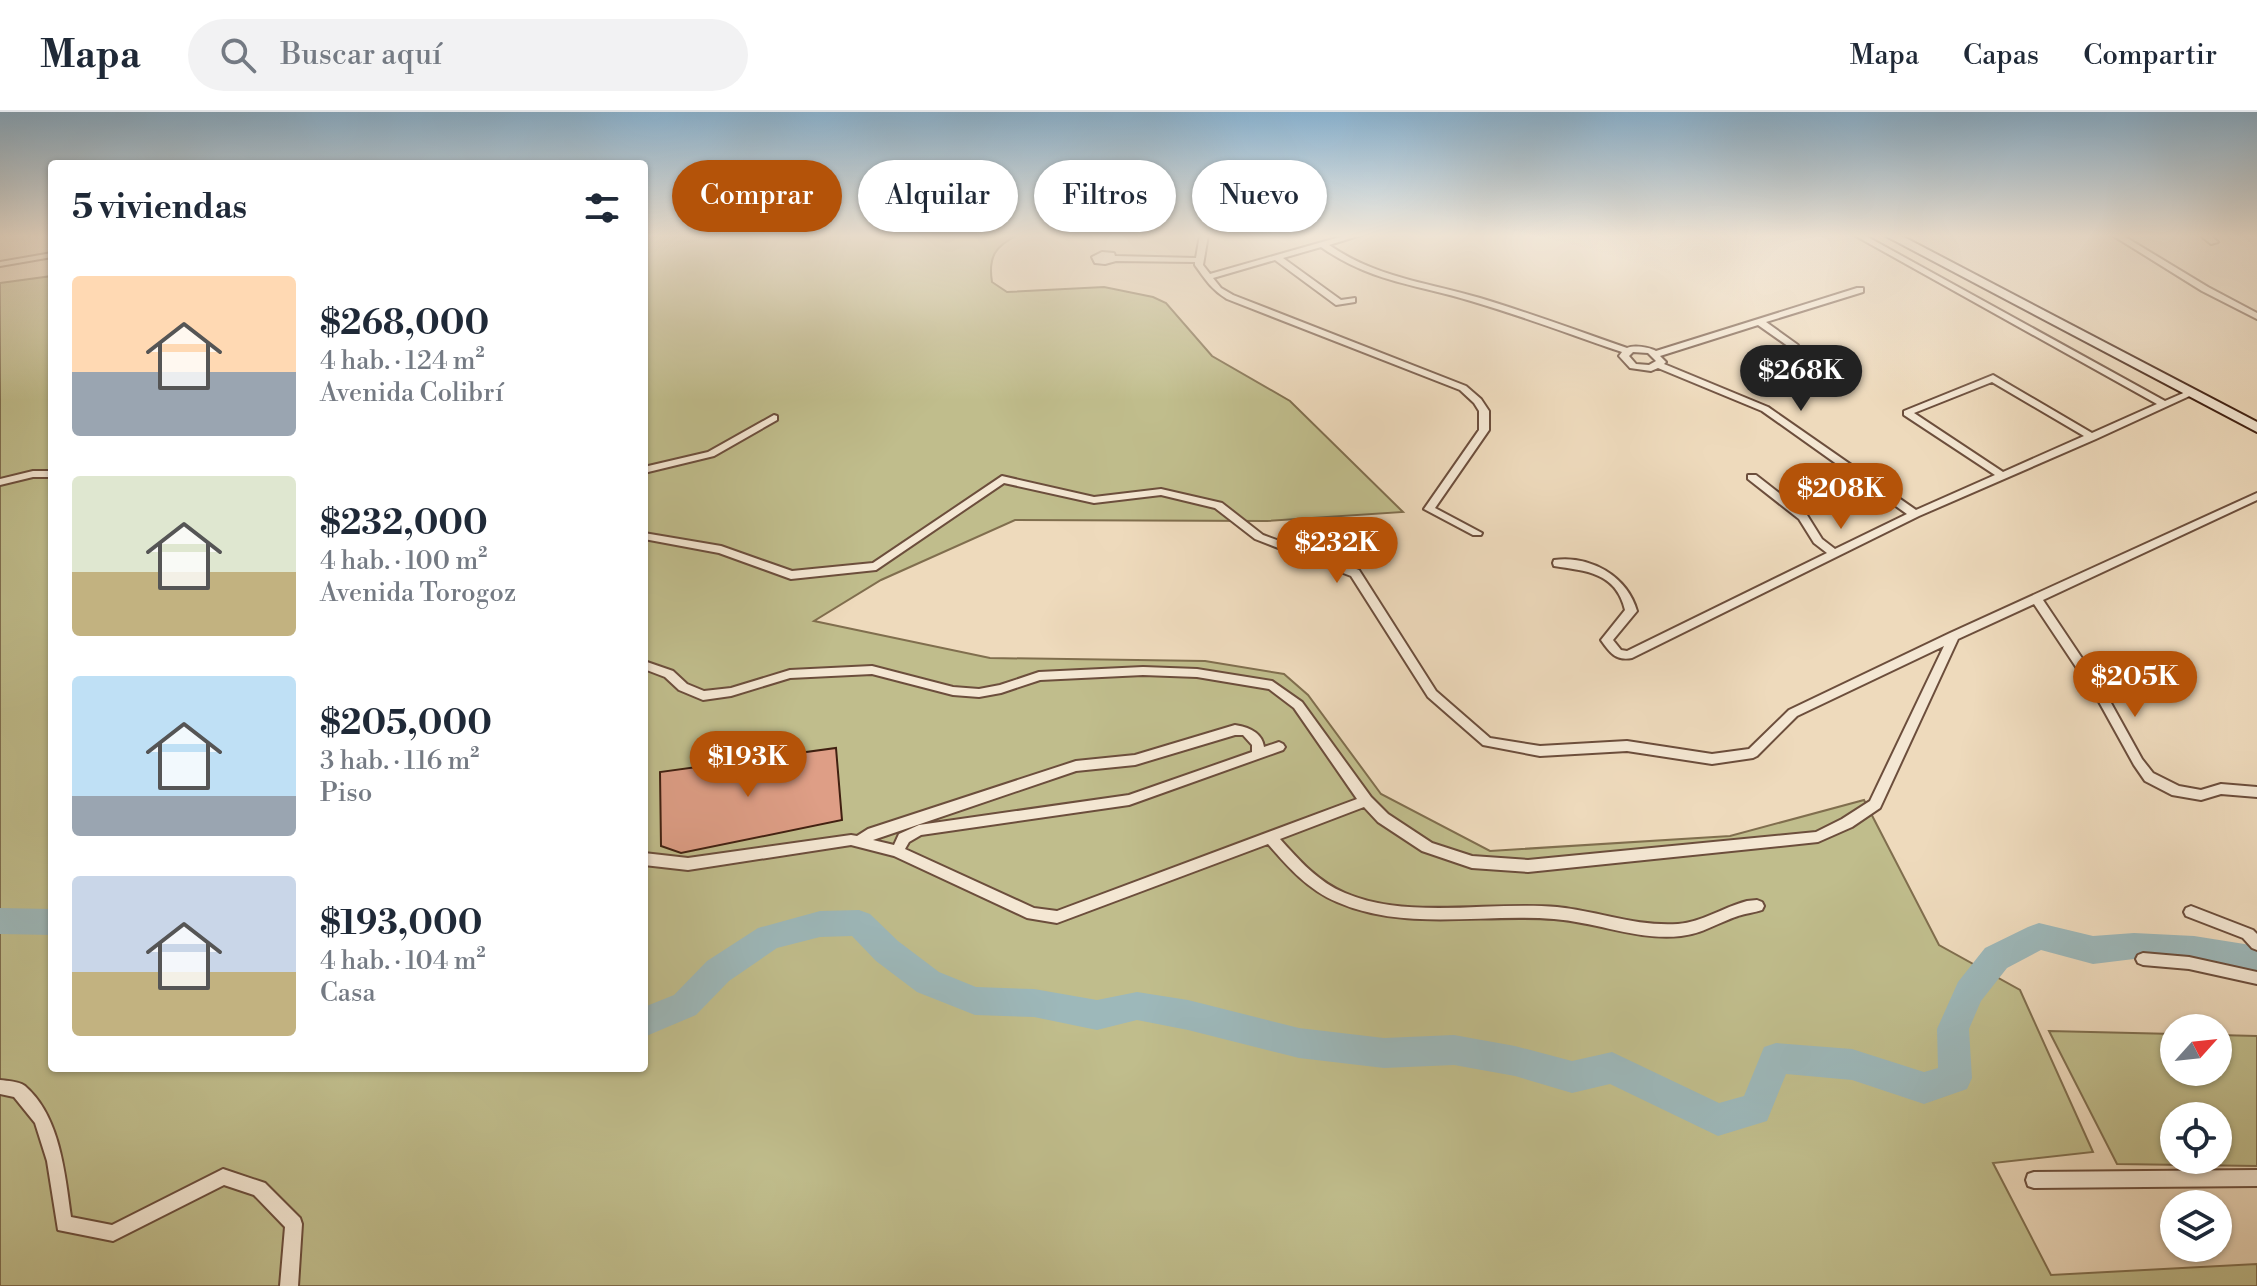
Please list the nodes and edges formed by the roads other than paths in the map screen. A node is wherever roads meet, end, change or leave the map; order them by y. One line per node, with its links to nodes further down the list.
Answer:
1 (1222, 290): 27 (street)
2 (1321, 290): 9 (street)
3 (1441, 290): 13 (street)
4 (1860, 290): 11 (street)
5 (1957, 290): 16 (street)
6 (1994, 290): 15 (street)
7 (2207, 290): 10 (street)
8 (2217, 290): 10 (street)
9 (1352, 300)
10 (2256, 314)
11 (1759, 321): 12 (street); 14 (street)
12 (1795, 347)
13 (1627, 351): 14 (street); 14 (street)
14 (1658, 359): 26 (street)
15 (2191, 393): 16 (street); 18 (street)
16 (2165, 405): 19 (street)
17 (774, 418): 20 (street)
18 (2257, 428)
19 (2093, 437): 22 (street); 22 (street)
20 (648, 469)
21 (48, 474): 24 (street)
22 (2003, 476): 26 (street)
23 (1752, 477): 29 (street)
24 (0, 482)
25 (2257, 496): 31 (street)
26 (1915, 514): 29 (street)
27 (1477, 533)
28 (648, 537): 32 (street)
29 (1835, 554): 30 (street)
30 (1558, 563)
31 (2036, 598): 32 (street); 36 (street)
32 (1954, 636): 37 (street)
33 (648, 666): 37 (street)
34 (1279, 747): 35 (street)
35 (1258, 754): 39 (street); 40 (street)
36 (2257, 792)
37 (1366, 801): 38 (street)
38 (1269, 836): 40 (street); 42 (street)
39 (860, 841): 40 (street); 41 (street)
40 (897, 851)
41 (648, 859)
42 (1757, 906)
43 (2191, 912): 44 (street)
44 (2257, 944)
45 (2143, 959): 46 (street)
46 (2257, 978)
47 (0, 1087): 50 (street)
48 (2257, 1178): 49 (street)
49 (2034, 1180)
50 (289, 1286)

